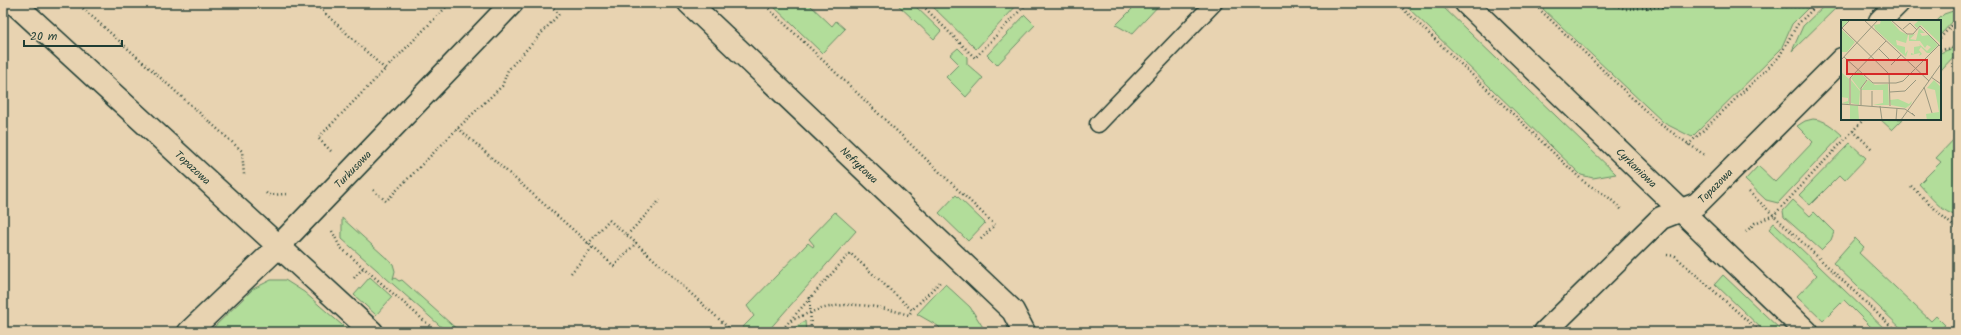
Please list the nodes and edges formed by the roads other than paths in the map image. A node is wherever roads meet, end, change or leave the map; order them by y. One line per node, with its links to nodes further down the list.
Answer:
1 (14, 3): 11 (street, Topazowa)
2 (512, 3): 11 (street, Turkusowa)
3 (689, 3): 14 (street, Nefrytowa)
4 (1214, 3): 9 (lane)
5 (1466, 3): 10 (street, Cyrkoniowa)
6 (1898, 3): 7 (street)
7 (1881, 20)
8 (1841, 60): 10 (street, Topazowa)
9 (1098, 124)
10 (1681, 211): 15 (street, Topazowa); 16 (street, Cyrkoniowa)
11 (278, 247): 12 (street, Turkusowa); 13 (street, Topazowa)
12 (189, 332)
13 (372, 332)
14 (1024, 332)
15 (1544, 332)
16 (1807, 332)

